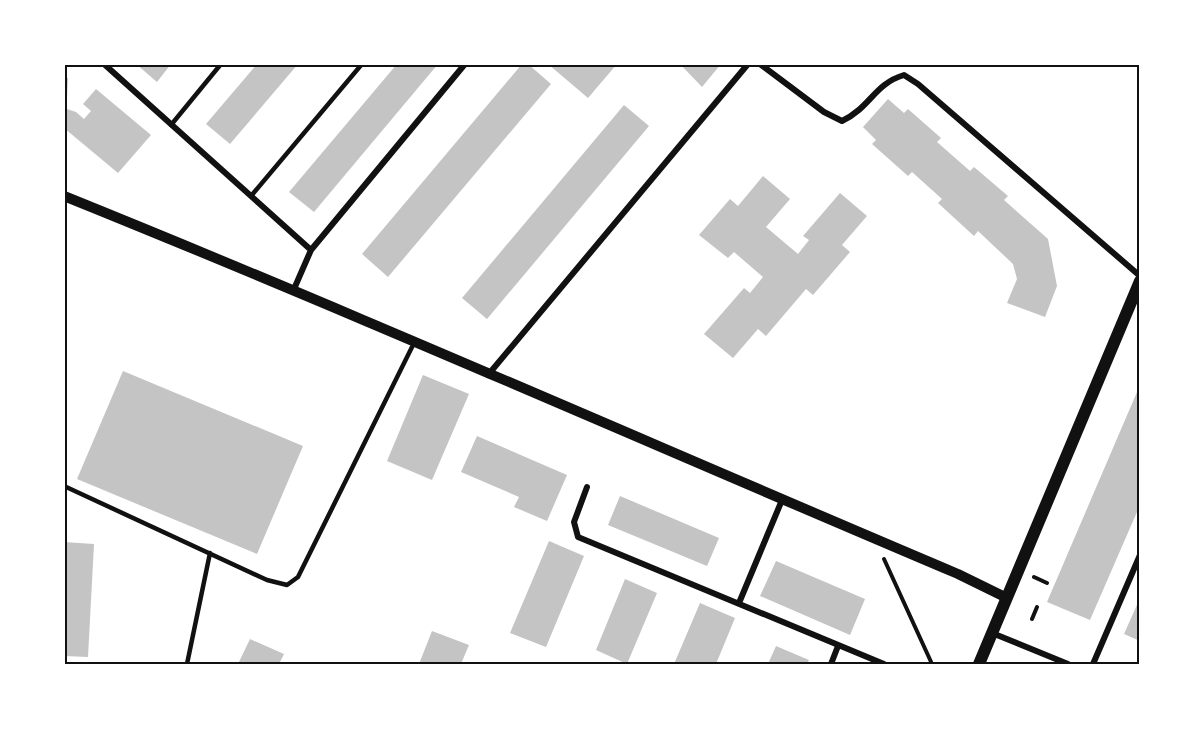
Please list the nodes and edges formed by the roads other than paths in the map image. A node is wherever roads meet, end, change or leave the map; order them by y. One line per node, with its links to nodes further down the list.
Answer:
1 (104, 64): 7 (street)
2 (221, 64): 7 (lane)
3 (362, 64): 9 (lane)
4 (465, 64): 10 (street)
5 (748, 64): 15 (street)
6 (760, 64): 11 (street)
7 (171, 125): 9 (street)
8 (64, 196): 13 (street)
9 (251, 196): 10 (street)
10 (311, 250): 13 (street)
11 (1140, 276)
12 (1140, 281): 21 (main road)
13 (294, 289): 14 (street)
14 (414, 344): 15 (street); 19 (lane)
15 (488, 375): 18 (street)
16 (64, 486): 19 (lane)
17 (587, 487): 22 (street)
18 (782, 500): 21 (street); 22 (street)
19 (210, 553): 25 (lane)
20 (1140, 555): 30 (street)
21 (1007, 598): 23 (main road)
22 (739, 603): 24 (street)
23 (992, 633): 28 (main road); 29 (street)
24 (838, 646): 26 (street); 27 (street)
25 (188, 664)
26 (831, 664)
27 (884, 664)
28 (979, 664)
29 (1068, 664)
30 (1092, 664)

